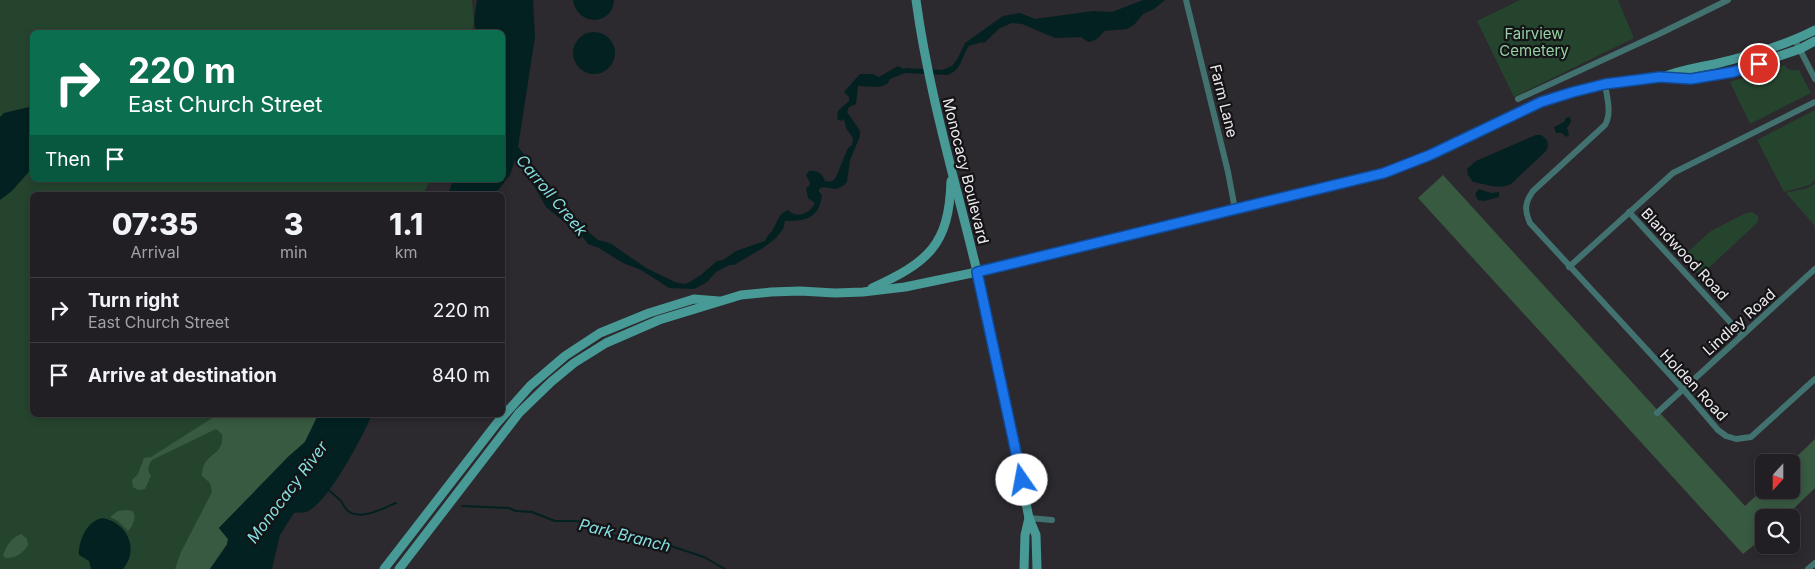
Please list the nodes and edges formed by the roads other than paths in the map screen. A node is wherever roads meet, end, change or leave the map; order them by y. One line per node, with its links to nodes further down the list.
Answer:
1 (916, 0): 13 (main road, Monocacy Boulevard)
2 (1186, 0): 14 (street, Farm Lane)
3 (1728, 0): 11 (street)
4 (1815, 30): 5 (main road)
5 (1795, 40): 7 (street); 8 (main road)
6 (1815, 41): 7 (main road)
7 (1800, 49): 8 (main road); 9 (street)
8 (1660, 77): 10 (main road)
9 (1815, 79)
10 (1605, 84): 14 (main road); 16 (street, Holden Road)
11 (1518, 99)
12 (1815, 102): 15 (street)
13 (952, 170): 18 (main road, Monocacy Boulevard); 19 (main road)
14 (1236, 209): 18 (main road)
15 (1629, 212): 16 (street); 21 (street, Blandwood Road)
16 (1569, 267): 23 (street, Holden Road)
17 (1815, 269): 21 (street, Lindley Road)
18 (977, 272): 19 (main road); 27 (main road, Monocacy Boulevard)
19 (863, 292): 20 (main road)
20 (722, 301): 25 (main road); 31 (main road)
21 (1742, 335): 23 (street, Lindley Road)
22 (1815, 379): 23 (street, Holden Road)
23 (1683, 389): 24 (street, Lindley Road)
24 (1657, 413)
25 (505, 414)
26 (502, 417): 30 (main road)
27 (1030, 518): 28 (street); 32 (main road); 33 (main road, Monocacy Boulevard)
28 (1052, 520)
29 (1815, 562): 34 (street)
30 (384, 569)
31 (399, 569)
32 (1024, 569)
33 (1037, 569)
34 (1808, 569)

